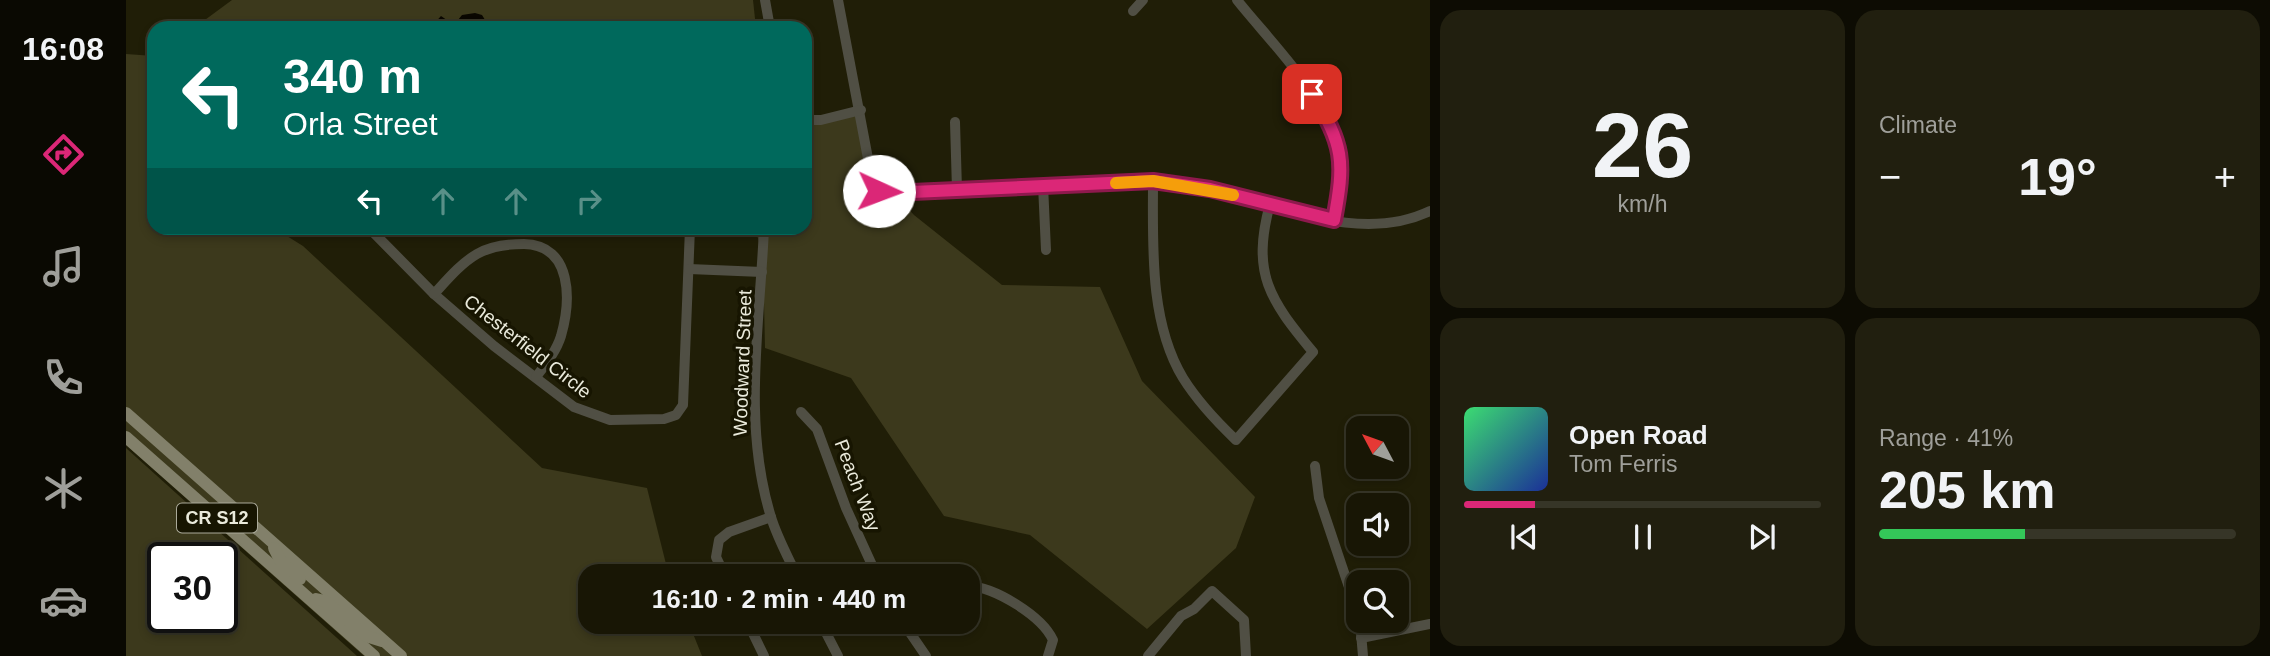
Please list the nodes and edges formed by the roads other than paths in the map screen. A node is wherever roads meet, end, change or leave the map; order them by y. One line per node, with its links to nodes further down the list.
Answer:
1 (765, 0): 6 (street)
2 (838, 0): 7 (street)
3 (1143, 0): 5 (street)
4 (1237, 0): 15 (street)
5 (1133, 11)
6 (769, 21)
7 (861, 110): 8 (street); 12 (street)
8 (812, 120)
9 (955, 122): 12 (street)
10 (1153, 181): 11 (street); 13 (street); 13 (street)
11 (1043, 185): 12 (street); 19 (street)
12 (957, 190)
13 (1270, 204): 15 (street)
14 (1430, 211): 15 (street)
15 (1334, 220)
16 (376, 235): 22 (street, Chesterfield Circle)
17 (690, 235): 20 (street, Chesterfield Circle)
18 (764, 235): 21 (street, Woodward Street)
19 (1046, 250)
20 (689, 269): 21 (street); 23 (street, Chesterfield Circle)
21 (762, 272): 28 (street, Woodward Street)
22 (434, 294): 23 (street, Chesterfield Circle); 23 (street)
23 (536, 377)
24 (126, 412): 29 (main road, CR S12)
25 (801, 412): 32 (street, Peach Way)
26 (126, 437): 35 (main road, CR S12)
27 (1315, 466): 33 (street)
28 (771, 517): 30 (street); 31 (street, Woodward Street)
29 (270, 540): 35 (main road); 42 (main road, CR S12)
30 (719, 564)
31 (792, 564)
32 (872, 564)
33 (1346, 578)
34 (980, 589): 48 (street)
35 (309, 598): 42 (main road); 43 (main road, CR S12)
36 (1430, 624): 41 (street)
37 (1361, 633): 41 (street)
38 (753, 634): 45 (street)
39 (827, 634): 46 (street)
40 (911, 634): 47 (street)
41 (1361, 638): 51 (street)
42 (386, 642): 44 (main road, CR S12)
43 (374, 656)
44 (401, 656)
45 (764, 656)
46 (838, 656)
47 (926, 656)
48 (1048, 656)
49 (1148, 656): 50 (street)
50 (1246, 656)
51 (1363, 656)

